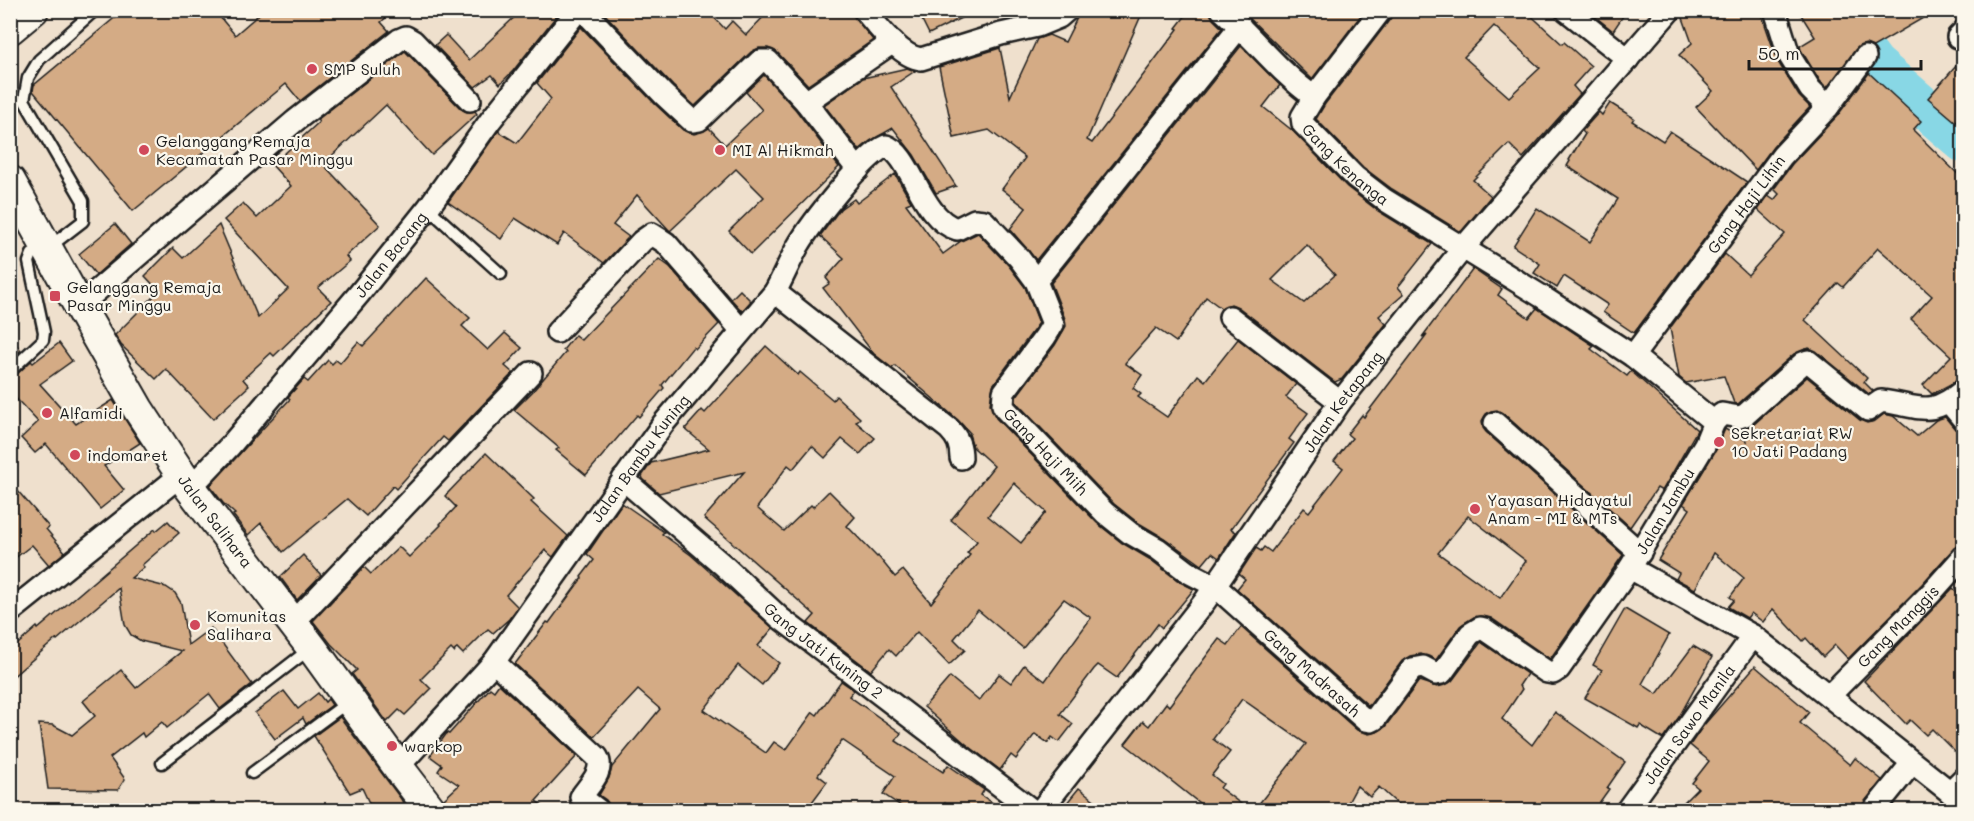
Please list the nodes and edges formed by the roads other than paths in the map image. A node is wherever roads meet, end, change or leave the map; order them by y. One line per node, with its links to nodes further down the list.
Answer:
1 (33, 10): 13 (street)
2 (95, 10): 26 (lane)
3 (578, 10): 24 (street, Jalan Bacang)
4 (583, 10): 19 (street)
5 (864, 10): 14 (street)
6 (1067, 10): 14 (street)
7 (1222, 10): 12 (street, Gang Kenanga)
8 (1381, 10): 17 (street)
9 (1566, 10): 16 (street)
10 (1670, 10): 16 (street, Jalan Ketapang)
11 (1774, 10): 20 (street)
12 (1240, 26): 17 (street, Gang Kenanga); 28 (street)
13 (10, 29)
14 (893, 42): 19 (street)
15 (1865, 57): 20 (street, Gang Haji Lihin)
16 (1628, 59): 25 (street, Jalan Ketapang)
17 (1314, 97): 25 (street, Gang Kenanga)
18 (470, 100): 30 (street)
19 (806, 102): 22 (street)
20 (1828, 107): 34 (street, Gang Haji Lihin)
21 (880, 149): 22 (street, Jalan Bambu Kuning); 28 (street, Gang Haji Miih)
22 (858, 170): 29 (street, Jalan Bambu Kuning)
23 (10, 181): 26 (street, Jalan Salihara)
24 (428, 208): 27 (lane); 44 (street, Jalan Bacang)
25 (1464, 247): 34 (street); 38 (street, Jalan Ketapang)
26 (48, 248): 30 (street, Jalan Salihara); 35 (lane)
27 (501, 274)
28 (1036, 281): 47 (street, Gang Haji Miih)
29 (775, 292): 32 (street, Jalan Bambu Kuning); 42 (street)
30 (79, 306): 44 (street, Jalan Salihara)
31 (1230, 317): 38 (street)
32 (741, 330): 33 (street); 43 (street, Jalan Bambu Kuning)
33 (557, 332)
34 (1633, 356): 40 (street)
35 (10, 371)
36 (531, 373): 49 (street)
37 (1956, 396): 39 (street); 40 (street)
38 (1340, 402): 47 (street, Jalan Ketapang)
39 (1964, 420)
40 (1714, 422): 46 (street, Jalan Jambu)
41 (1495, 423): 46 (street)
42 (961, 458)
43 (623, 479): 52 (street, Jalan Bambu Kuning); 63 (street, Gang Jati Kuning 2)
44 (185, 482): 48 (street, Jalan Bacang); 49 (street, Jalan Salihara)
45 (1964, 556): 53 (street, Gang Manggis)
46 (1635, 561): 47 (street, Gang Madrasah); 50 (street, Jalan Jambu)
47 (1215, 586): 64 (street, Jalan Ketapang)
48 (10, 612)
49 (293, 623): 51 (street, Jalan Salihara)
50 (1753, 636): 53 (street, Jalan Jambu); 65 (street, Jalan Sawo Manila)
51 (312, 648): 54 (street, Jalan Salihara); 55 (lane)
52 (494, 662): 57 (street, Jalan Bambu Kuning); 60 (street)
53 (1829, 696): 56 (street, Jalan Jambu)
54 (351, 700): 57 (street, Jalan Salihara); 58 (lane)
55 (162, 763)
56 (1912, 763): 59 (street, Jalan Jambu); 66 (street)
57 (398, 767): 61 (street, Jalan Salihara)
58 (252, 773)
59 (1959, 792)
60 (577, 804): 62 (street)
61 (431, 810)
62 (598, 810)
63 (1032, 810)
64 (1041, 810)
65 (1627, 810)
66 (1874, 810)

